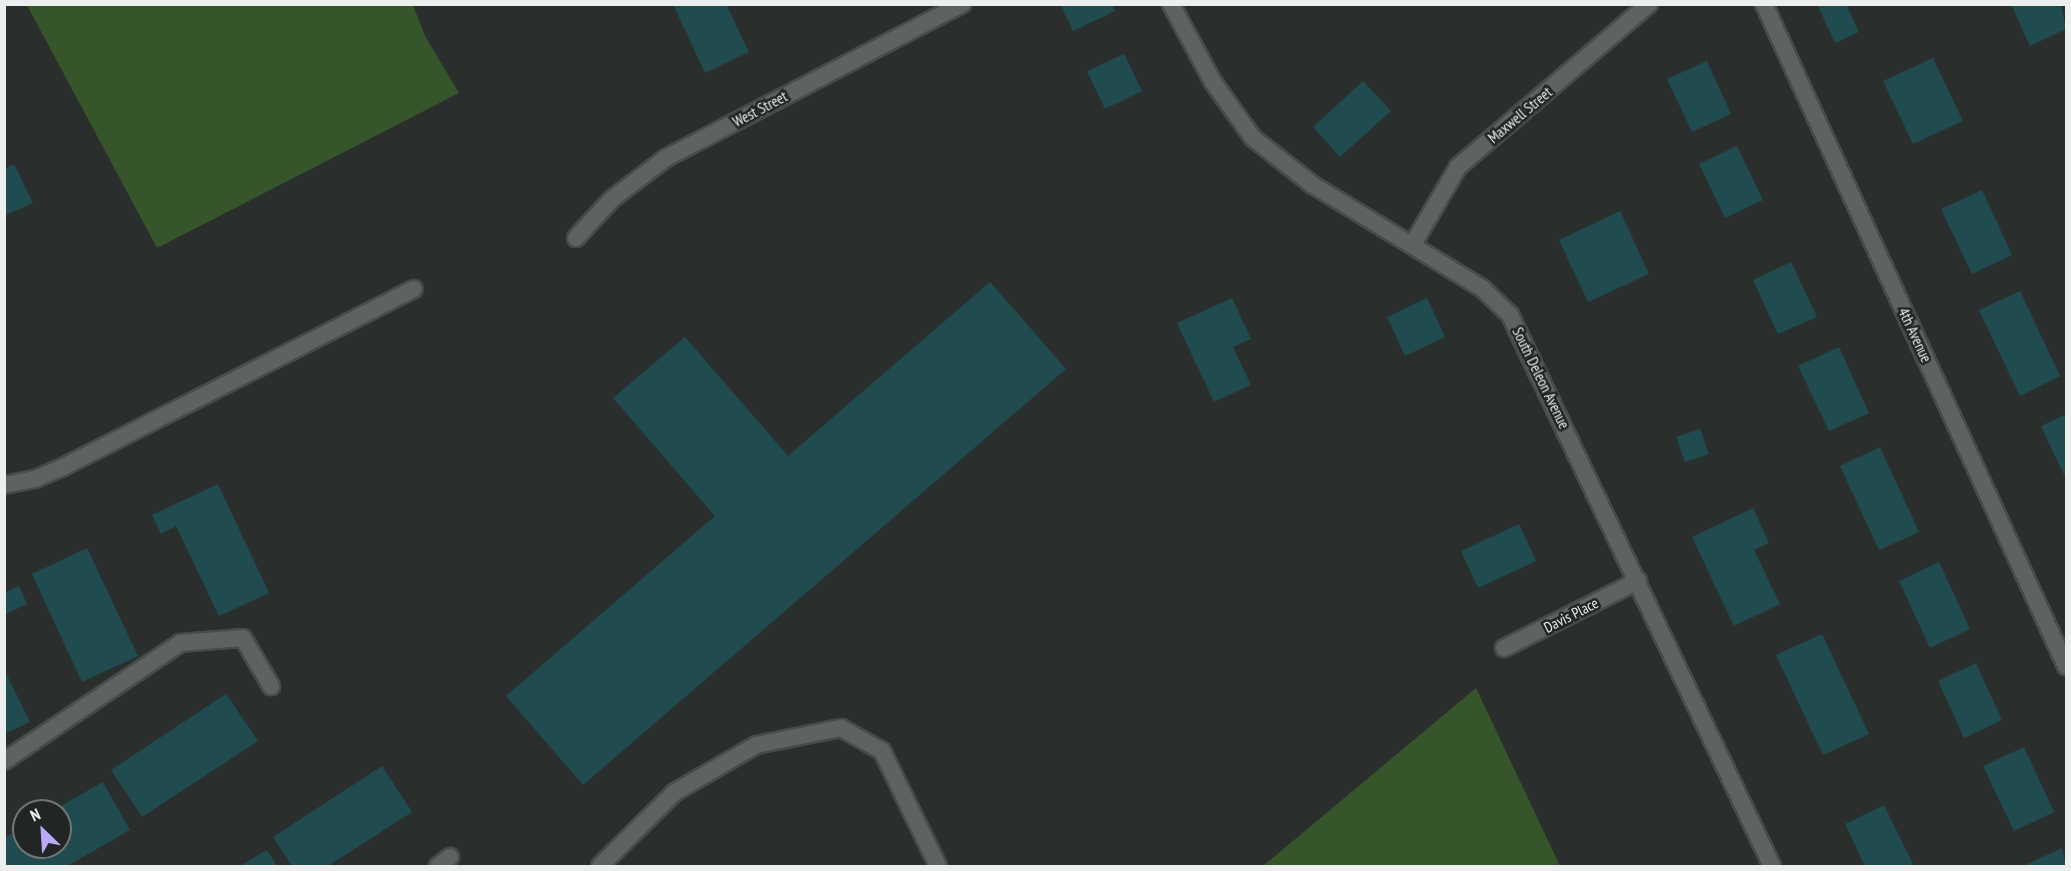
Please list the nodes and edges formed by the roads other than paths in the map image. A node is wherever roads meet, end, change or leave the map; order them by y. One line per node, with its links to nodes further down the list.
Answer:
1 (962, 4): 5 (street, West Street)
2 (1171, 4): 6 (street, South Deleon Avenue)
3 (1650, 4): 6 (street, Maxwell Street)
4 (1764, 4): 11 (street, 4th Avenue)
5 (576, 238)
6 (1413, 244): 9 (street, South Deleon Avenue)
7 (414, 289): 8 (street)
8 (4, 485)
9 (1638, 581): 10 (street, Davis Place); 16 (street, South Deleon Avenue)
10 (1504, 648)
11 (2067, 666)
12 (271, 686): 13 (street)
13 (4, 761)
14 (600, 867): 15 (street)
15 (938, 867)
16 (1772, 867)

